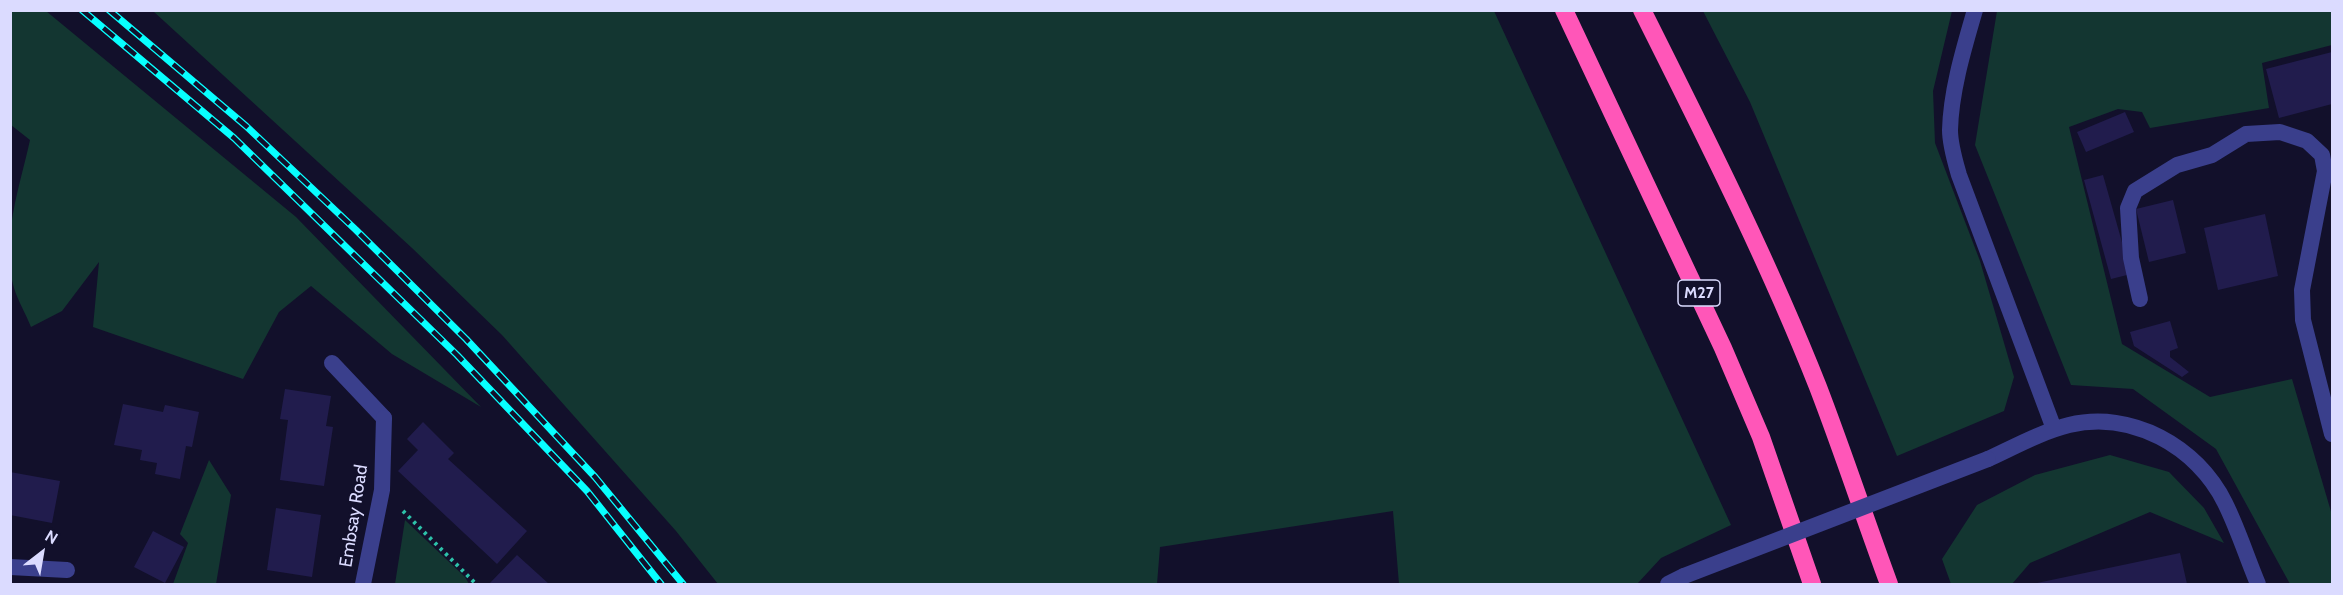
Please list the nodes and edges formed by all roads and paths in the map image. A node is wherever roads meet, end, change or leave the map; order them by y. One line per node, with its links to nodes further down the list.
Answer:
1 (1564, 10): 14 (highway, M27)
2 (1642, 10): 15 (highway)
3 (1975, 10): 6 (street)
4 (2140, 299): 7 (street)
5 (332, 363): 8 (street, Embsay Road)
6 (2054, 429): 13 (street, bridge); 16 (street)
7 (2332, 434)
8 (382, 490): 11 (street, Embsay Road); 12 (path)
9 (10, 567): 10 (street)
10 (67, 570)
11 (363, 585)
12 (476, 585)
13 (1668, 585)
14 (1812, 585)
15 (1889, 585)
16 (2258, 585)

